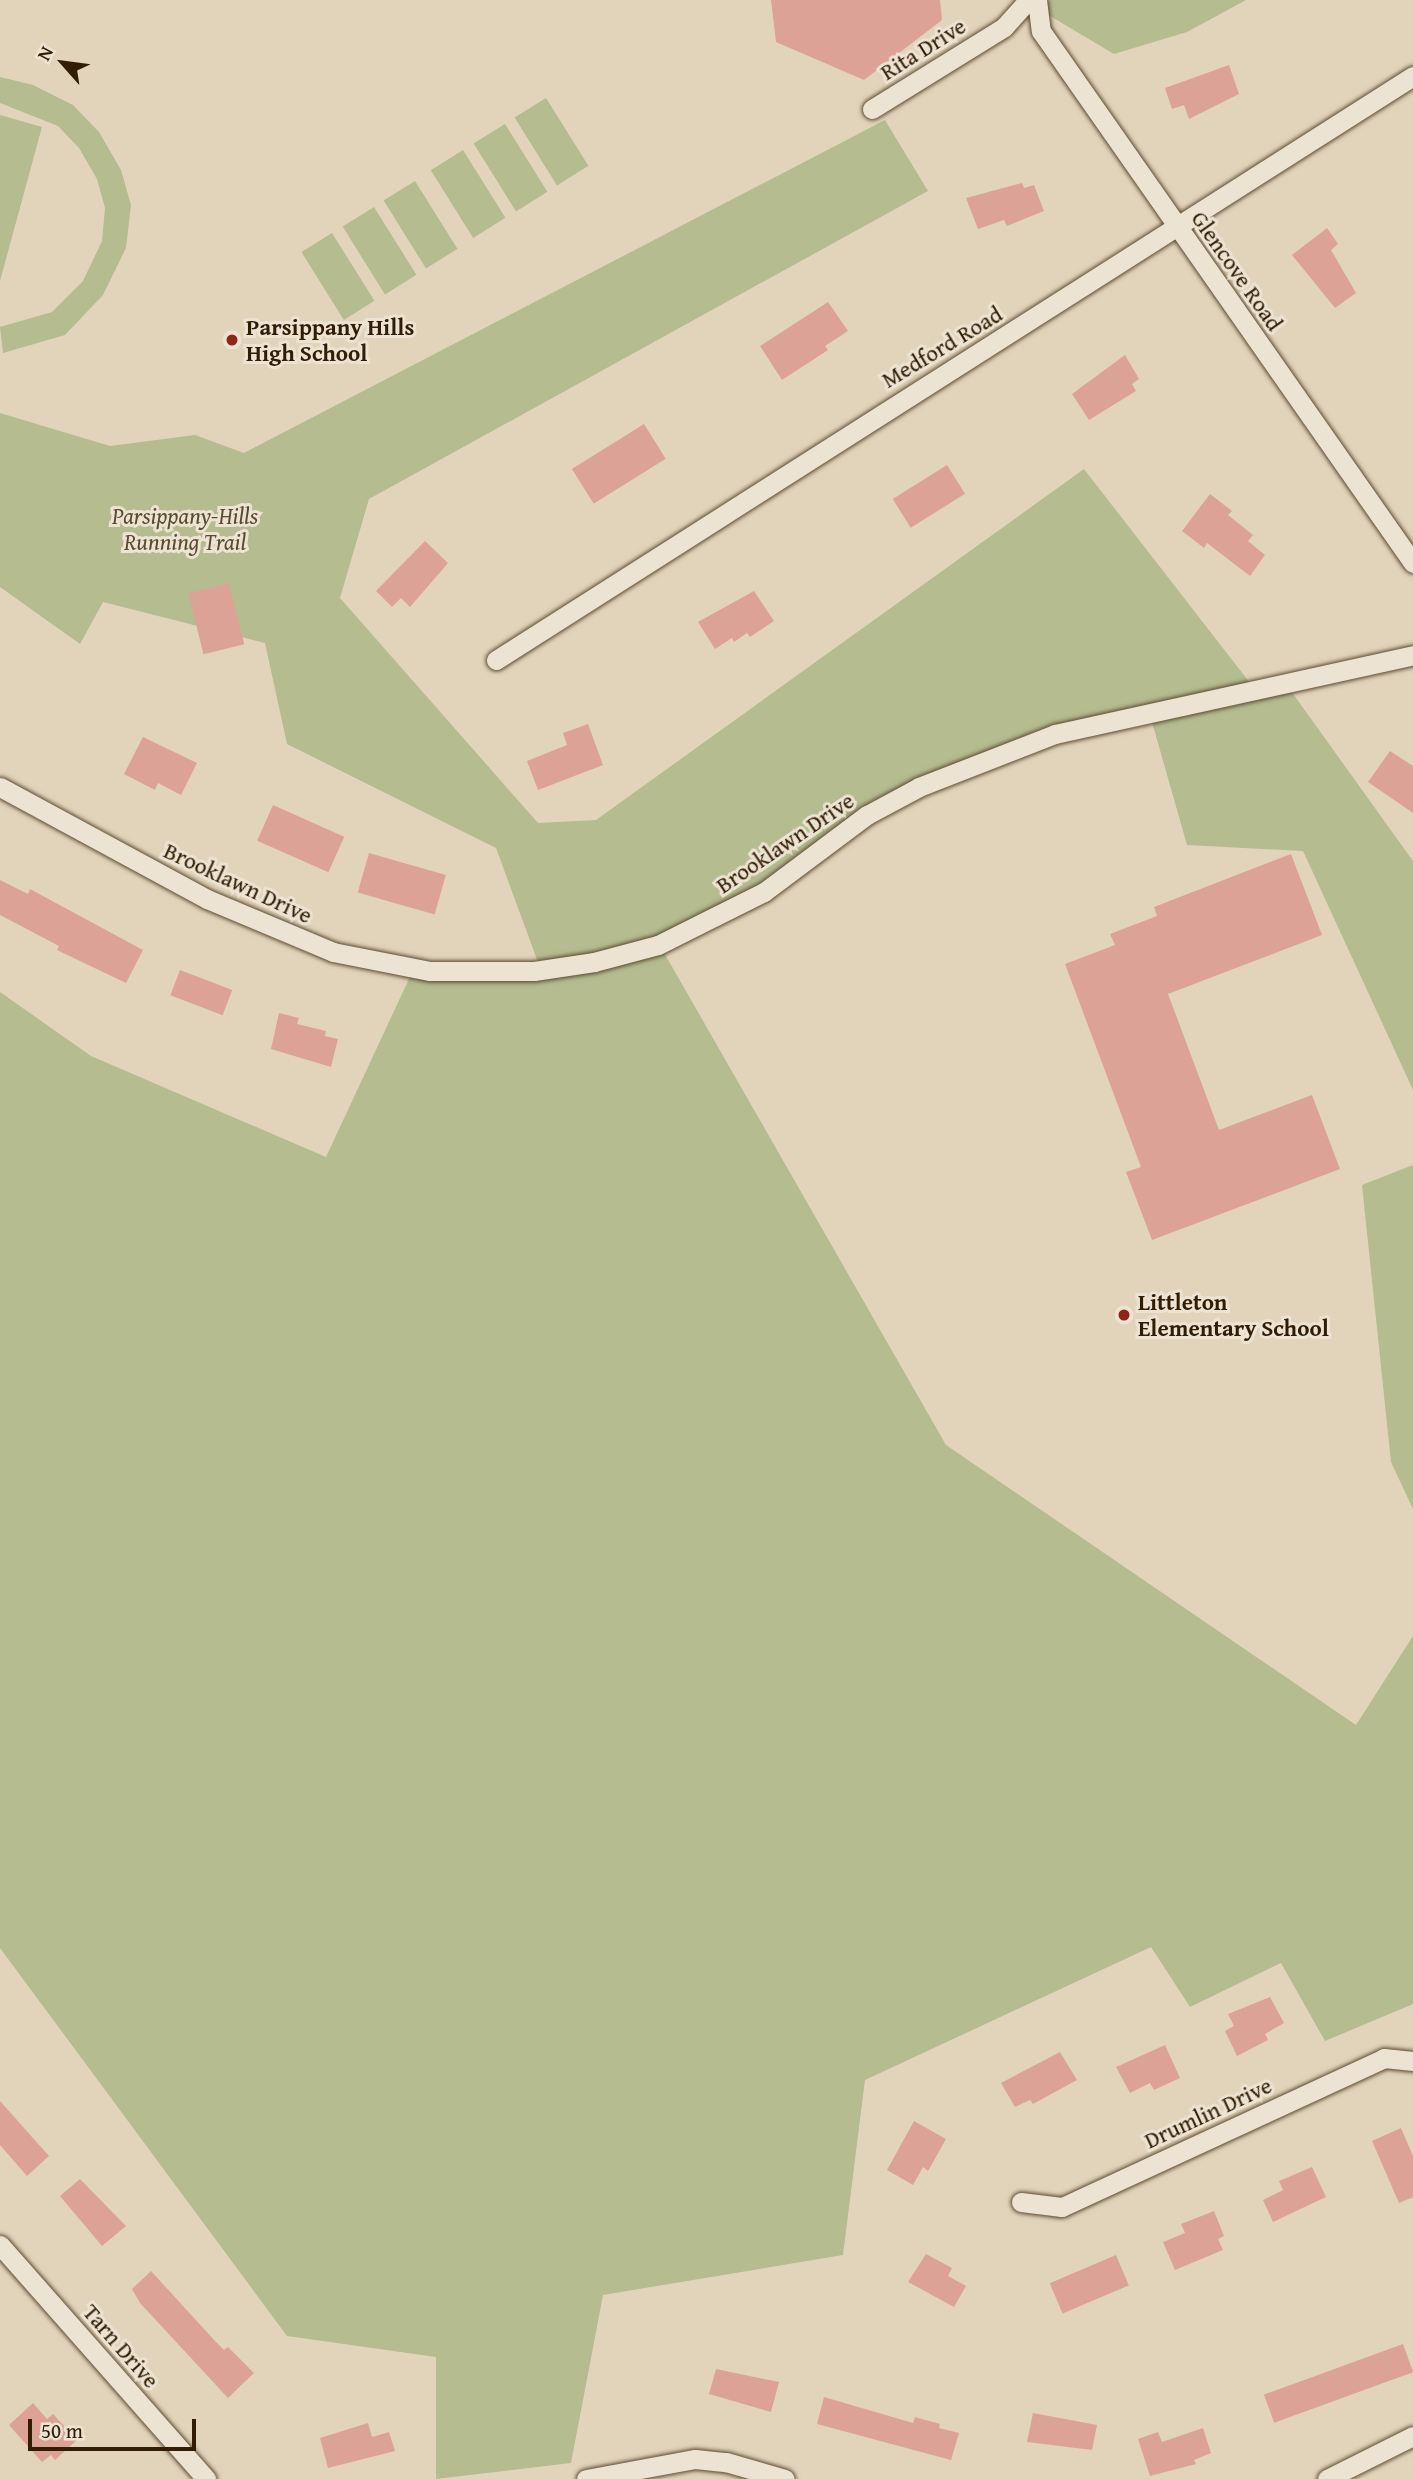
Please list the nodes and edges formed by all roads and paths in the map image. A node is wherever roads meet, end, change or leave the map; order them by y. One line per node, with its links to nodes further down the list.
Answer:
1 (1028, 0): 4 (street, Rita Drive)
2 (1037, 0): 5 (street, Glencove Road)
3 (1413, 76): 5 (street, Medford Road)
4 (872, 109)
5 (1176, 227): 6 (street, Glencove Road); 8 (street, Medford Road)
6 (1413, 563)
7 (1413, 655): 9 (street, Brooklawn Drive)
8 (496, 660)
9 (0, 788)
10 (1413, 2061): 11 (street, Drumlin Drive)
11 (1021, 2203)
12 (0, 2245): 14 (street, Tarn Drive)
13 (1413, 2436): 17 (street)
14 (206, 2479)
15 (586, 2479): 16 (street)
16 (785, 2479)
17 (1327, 2479)

